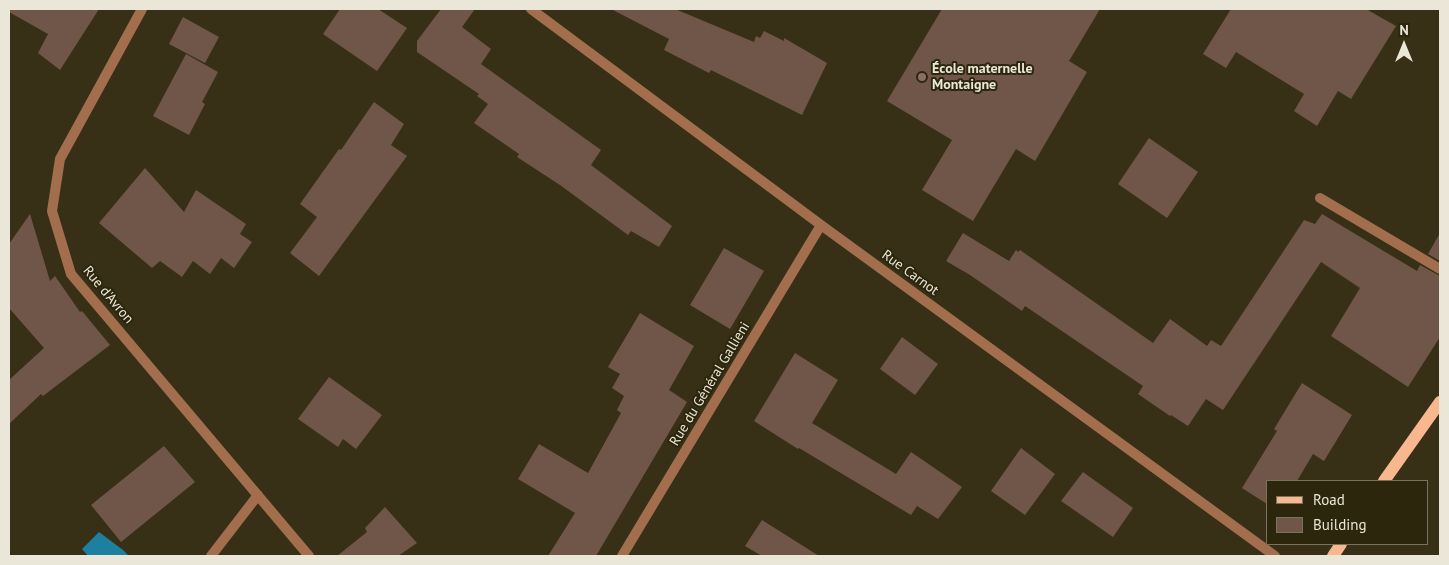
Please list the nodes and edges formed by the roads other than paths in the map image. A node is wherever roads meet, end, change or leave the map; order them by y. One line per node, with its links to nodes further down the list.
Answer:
1 (142, 9): 8 (street, Rue d'Avron)
2 (532, 9): 4 (street, Rue Carnot)
3 (1320, 198): 5 (street)
4 (821, 226): 12 (street, Rue du Général Gallieni); 13 (street, Rue Carnot)
5 (1440, 269)
6 (1440, 402): 7 (main road)
7 (1385, 480)
8 (258, 495): 10 (street); 11 (street, Rue d'Avron)
9 (1340, 545): 14 (main road)
10 (211, 556)
11 (309, 556)
12 (622, 556)
13 (1275, 556)
14 (1333, 556)

